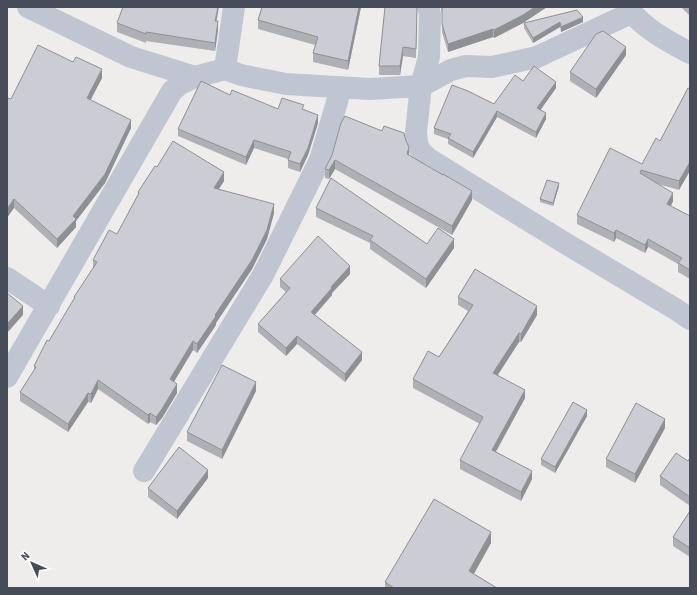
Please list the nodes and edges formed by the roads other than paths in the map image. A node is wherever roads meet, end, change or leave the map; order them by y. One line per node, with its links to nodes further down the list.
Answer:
1 (28, 7): 7 (street)
2 (234, 7): 6 (street)
3 (428, 7): 8 (street)
4 (629, 10): 5 (street); 8 (street)
5 (690, 52)
6 (225, 69): 7 (street); 9 (street)
7 (195, 77): 11 (street)
8 (421, 86): 9 (street); 12 (street)
9 (342, 88): 14 (street)
10 (7, 278): 11 (street)
11 (49, 306): 13 (street)
12 (690, 319)
13 (7, 377)
14 (144, 471)

